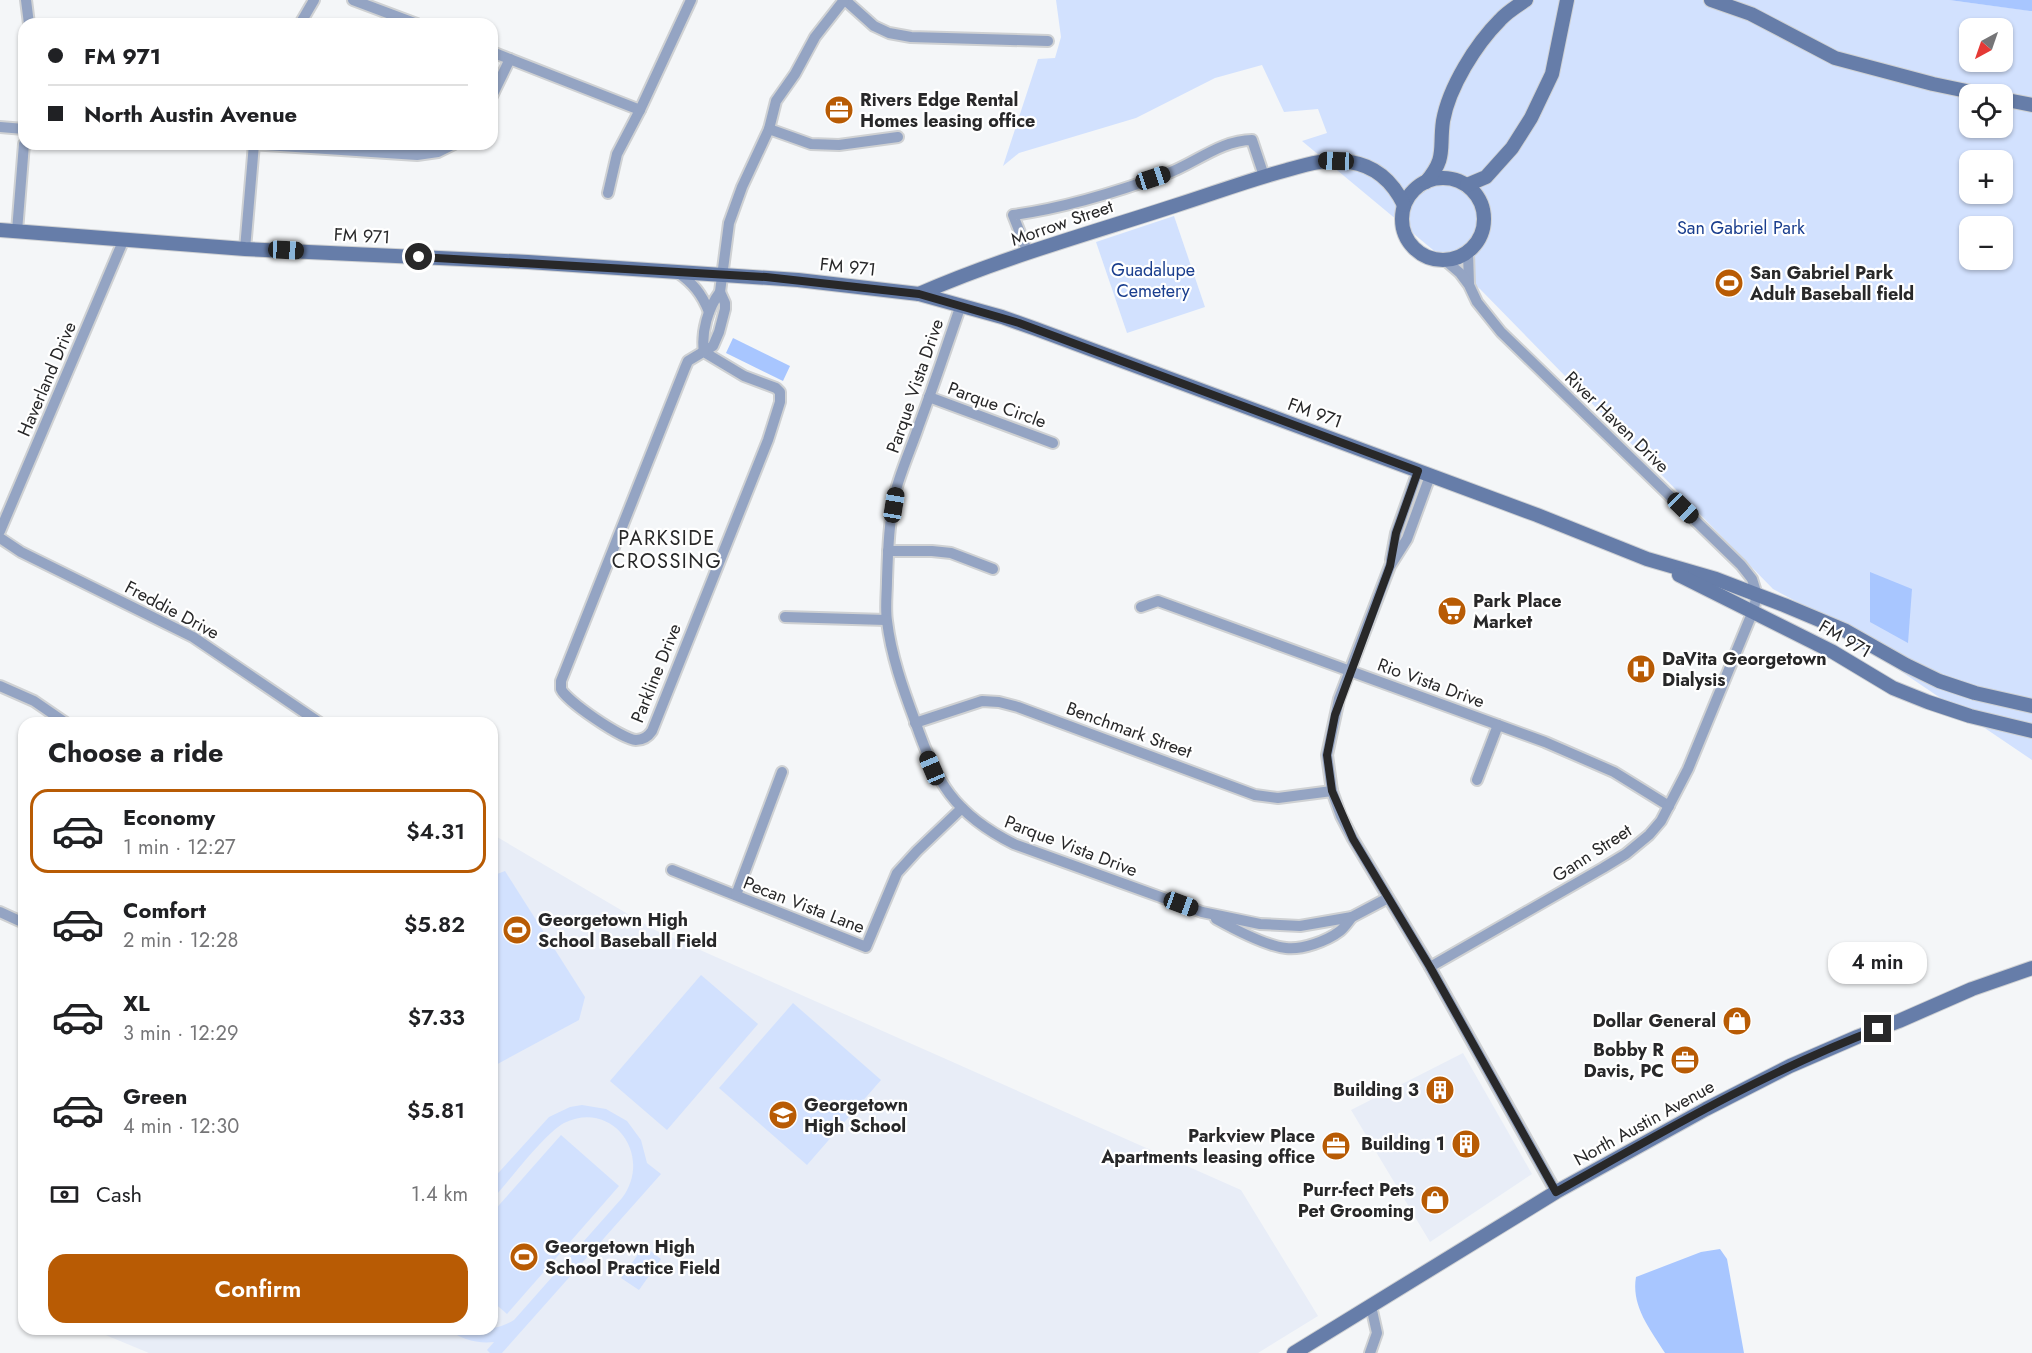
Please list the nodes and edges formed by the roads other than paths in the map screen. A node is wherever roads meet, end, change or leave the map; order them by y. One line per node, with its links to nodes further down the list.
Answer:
1 (26, 0): 9 (street)
2 (314, 0): 10 (street)
3 (353, 0): 11 (street)
4 (691, 0): 19 (street)
5 (844, 0): 12 (street); 22 (street, Parkline Drive)
6 (1526, 0): 28 (main road)
7 (1567, 0): 30 (main road)
8 (1711, 0): 16 (main road)
9 (28, 18)
10 (304, 18)
11 (401, 18)
12 (1048, 41)
13 (498, 54): 14 (street)
14 (510, 59): 15 (street); 19 (street)
15 (498, 84)
16 (1959, 89)
17 (2013, 101): 18 (main road)
18 (2032, 105)
19 (640, 110): 35 (street)
20 (0, 127): 21 (street)
21 (18, 128)
22 (769, 129): 23 (street); 46 (street, Parkline Drive)
23 (898, 137)
24 (24, 150): 39 (street)
25 (253, 150): 41 (street)
26 (342, 150): 27 (street)
27 (442, 150)
28 (1441, 161): 31 (main road); 33 (main road)
29 (1264, 176): 32 (main road, Morrow Street); 42 (main road, Morrow Street); 42 (street)
30 (1486, 177): 34 (main road); 36 (main road)
31 (1453, 179): 33 (main road); 34 (main road)
32 (1389, 181): 33 (main road, Morrow Street); 37 (main road, Morrow Street)
33 (1423, 183): 37 (main road)
34 (1467, 185): 36 (main road)
35 (608, 193)
36 (1480, 201): 43 (main road)
37 (1404, 205): 44 (main road)
38 (0, 230): 39 (main road, FM 971 / FM 971)
39 (17, 231): 40 (main road, FM 971 / FM 971)
40 (124, 239): 41 (main road, FM 971 / FM 971); 56 (street, Haverland Drive)
41 (245, 249): 45 (main road, FM 971 / FM 971)
42 (1029, 253): 49 (main road, Morrow Street)
43 (1468, 253): 44 (main road); 47 (street, River Haven Drive)
44 (1446, 261): 47 (street, River Haven Drive)
45 (677, 272): 46 (main road, FM 971 / FM 971); 51 (street)
46 (722, 274): 48 (street, Parkline Drive); 49 (main road, FM 971 / FM 971)
47 (1469, 285): 61 (street, River Haven Drive)
48 (720, 292): 51 (street, Parkline Drive); 52 (street, Parkline Drive)
49 (919, 294): 50 (main road, FM 971 / FM 971)
50 (962, 305): 53 (street, Parque Vista Drive); 55 (main road, FM 971 / FM 971)
51 (709, 312): 52 (street, Parkline Drive)
52 (704, 352): 52 (street, Parkline Drive)
53 (929, 398): 54 (street, Parque Circle); 58 (street, Parque Vista Drive)
54 (1053, 443)
55 (1424, 473): 59 (main road, FM 971 / FM 971); 66 (street)
56 (0, 531)
57 (0, 538): 71 (street, Freddie Drive)
58 (888, 551): 60 (street); 65 (street, Parque Vista Drive)
59 (1647, 559): 61 (main road, FM 971 / FM 971); 63 (main road, FM 971 / FM 971)
60 (993, 569)
61 (1757, 595): 63 (street); 68 (main road, FM 971 / FM 971)
62 (1141, 607): 66 (street, Rio Vista Drive)
63 (1753, 611): 73 (main road, FM 971 / FM 971); 79 (street, Gann Street)
64 (785, 617): 65 (street)
65 (886, 620): 72 (street, Parque Vista Drive)
66 (1350, 672): 74 (street, Rio Vista Drive); 78 (street)
67 (0, 686): 70 (street)
68 (2011, 701): 69 (main road, FM 971 / FM 971); 73 (main road)
69 (2032, 706)
70 (57, 717)
71 (311, 717)
72 (915, 723): 78 (street, Benchmark Street); 80 (street, Parque Vista Drive)
73 (2005, 723): 75 (main road, FM 971 / FM 971)
74 (1498, 725): 77 (street); 79 (street, Rio Vista Drive)
75 (2032, 731)
76 (782, 772): 82 (street)
77 (1477, 780)
78 (1332, 791): 83 (street)
79 (1669, 806): 88 (street, Gann Street)
80 (962, 808): 82 (street, Pecan Vista Lane); 85 (street, Parque Vista Drive)
81 (672, 870): 82 (street, Pecan Vista Lane)
82 (736, 896)
83 (1388, 898): 86 (street, Parque Vista Drive); 88 (street)
84 (0, 912): 87 (street)
85 (1202, 912): 86 (street, Parque Vista Drive); 86 (street, Parque Vista Drive)
86 (1352, 917)
87 (18, 920)
88 (1430, 967): 90 (street)
89 (2032, 968): 90 (main road, North Austin Avenue)
90 (1556, 1192): 91 (main road, North Austin Avenue)
91 (1371, 1306): 92 (main road, North Austin Avenue); 93 (street)
92 (1294, 1353)
93 (1370, 1353)

